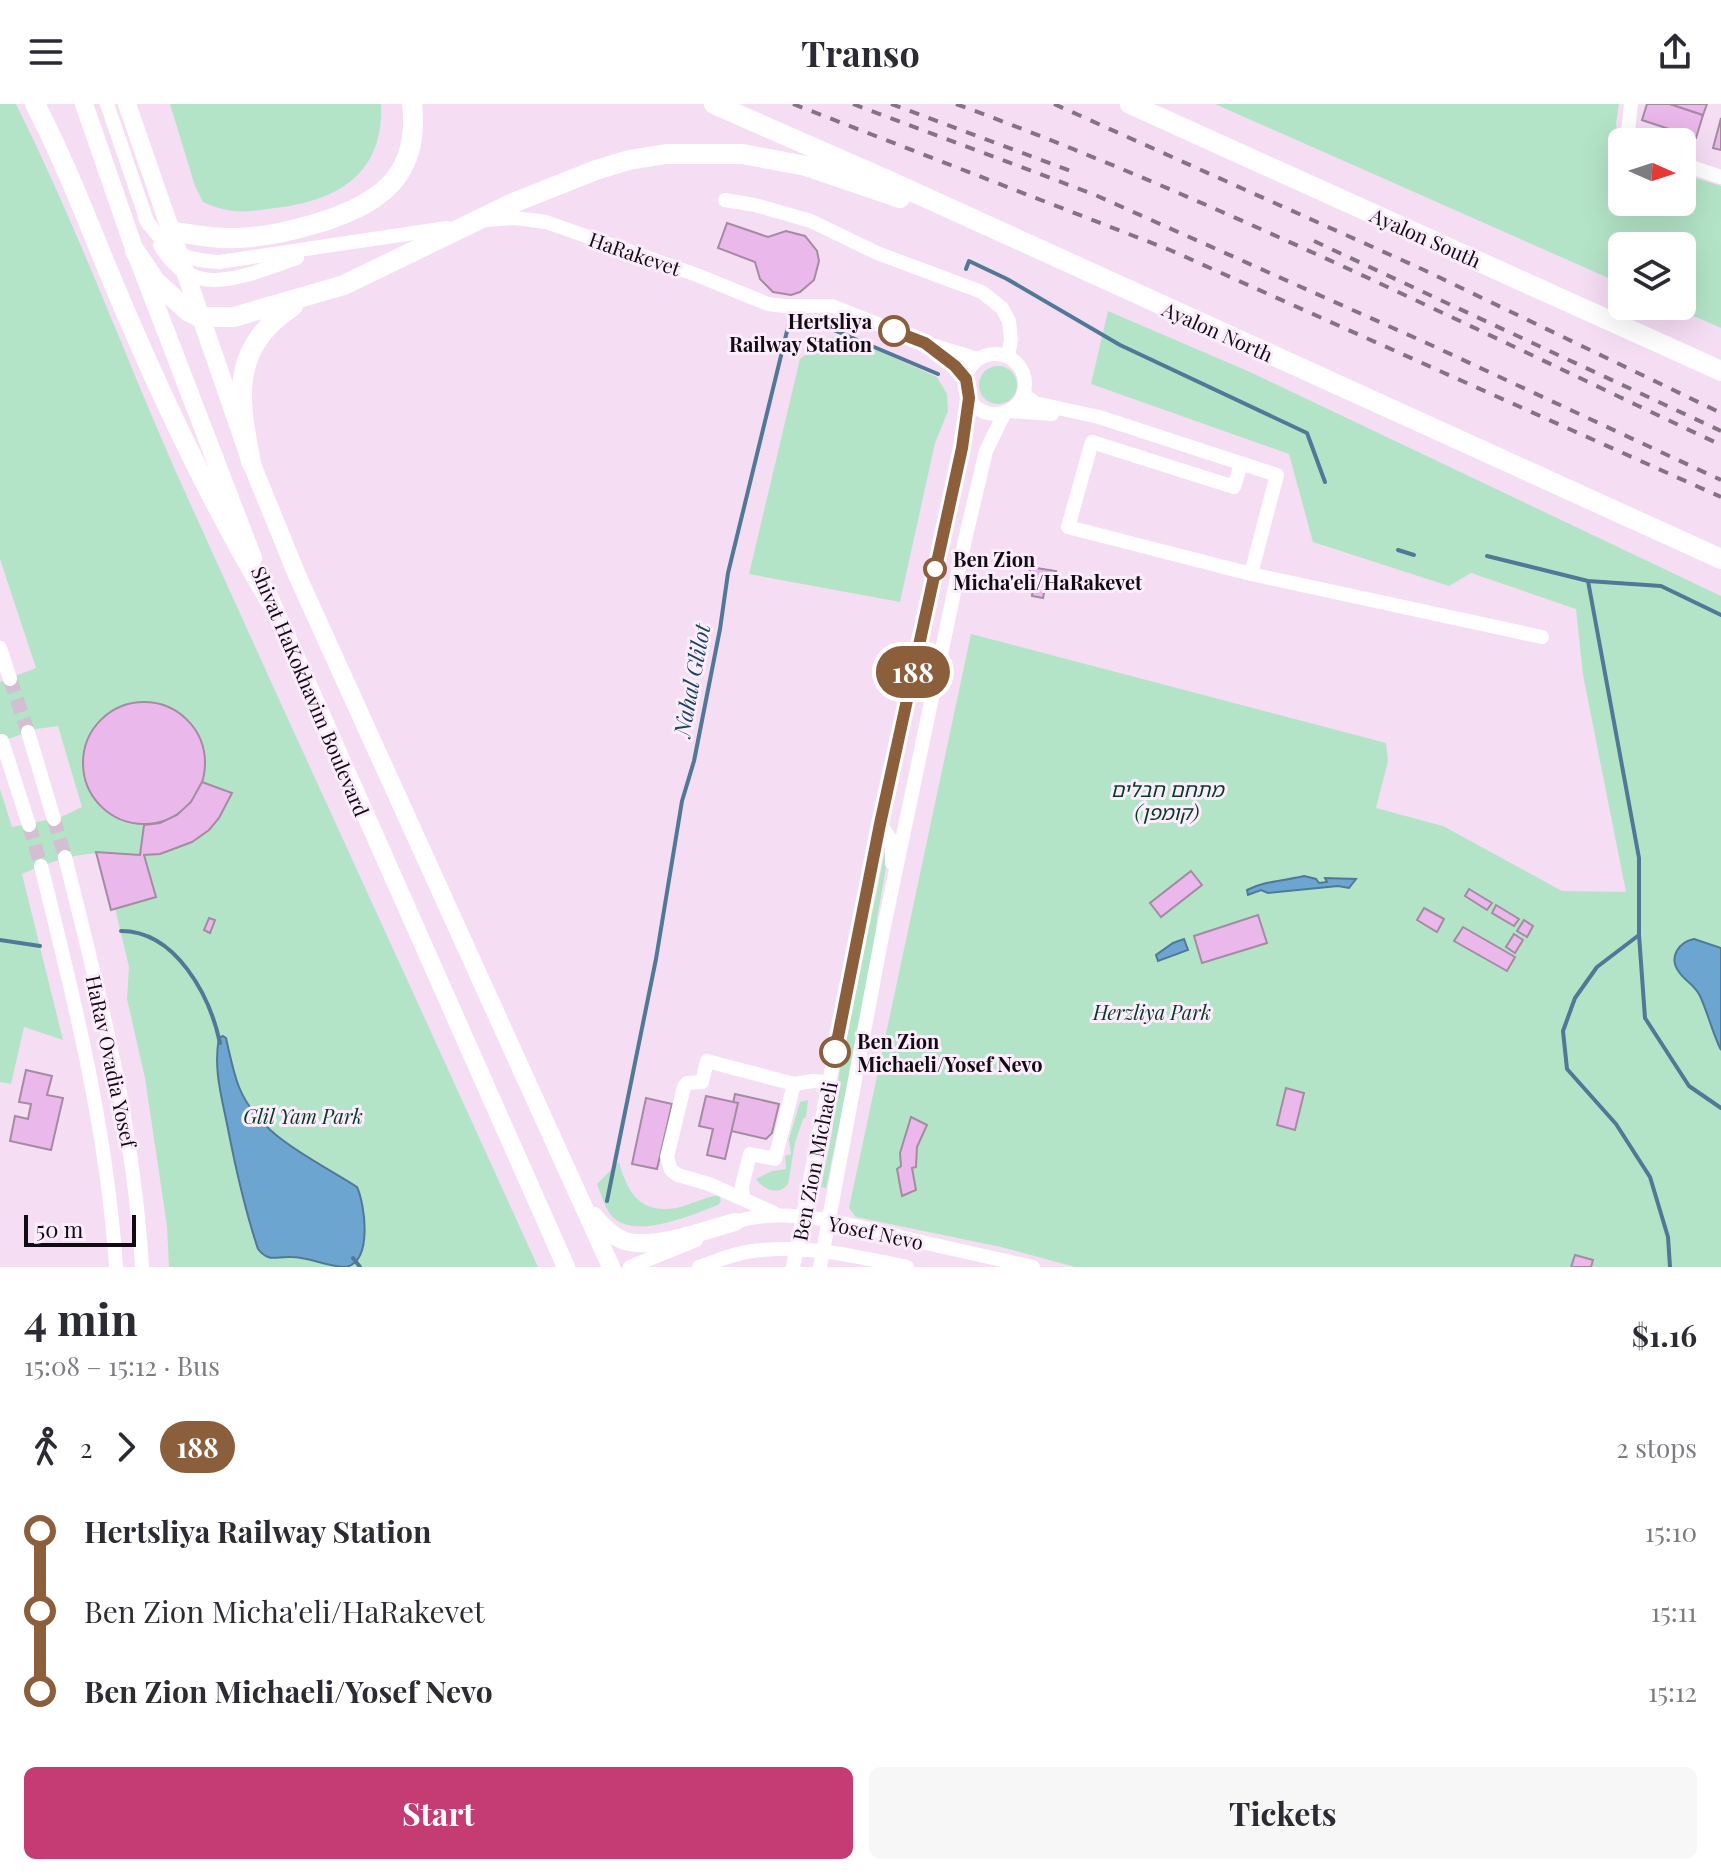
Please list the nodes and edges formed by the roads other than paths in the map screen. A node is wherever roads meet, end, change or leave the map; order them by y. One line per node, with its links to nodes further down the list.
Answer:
1 (35, 104): 35 (highway)
2 (84, 104): 17 (main road, Shivat HaKokhavim Boulevard)
3 (107, 104): 13 (street, Shivat HaKokhavim Boulevard)
4 (127, 104): 14 (main road, Shivat HaKokhavim Boulevard)
5 (412, 104): 14 (highway)
6 (714, 104): 15 (highway, Ayalon North)
7 (1130, 104): 25 (highway, Ayalon South)
8 (1631, 104): 9 (street)
9 (1628, 128)
10 (1696, 169): 11 (street)
11 (1721, 177)
12 (725, 200): 23 (street)
13 (145, 218): 18 (street, Shivat HaKokhavim Boulevard); 19 (street, Shivat HaKokhavim Boulevard)
14 (171, 231): 18 (main road, Shivat HaKokhavim Boulevard)
15 (999, 232): 20 (highway); 33 (highway, Ayalon North)
16 (336, 246): 18 (street, HaRakevet); 19 (street, HaRakevet); 22 (street, HaRakevet)
17 (135, 251): 21 (highway); 35 (main road, Shivat HaKokhavim Boulevard)
18 (179, 254): 19 (main road, Shivat HaKokhavim Boulevard)
19 (185, 273): 21 (main road, Shivat HaKokhavim Boulevard)
20 (311, 297): 21 (highway); 31 (highway)
21 (200, 317): 31 (main road, Shivat HaKokhavim Boulevard)
22 (925, 343): 24 (street, HaRakevet); 26 (street, HaRakevet)
23 (1008, 357): 24 (street); 27 (street)
24 (978, 359): 26 (street)
25 (1721, 371)
26 (966, 379): 28 (street)
27 (1024, 394): 29 (street); 30 (street)
28 (969, 398): 29 (street); 44 (street, Ben Zion Michaeli)
29 (1007, 412): 30 (street); 41 (street, Ben Zion Michaeli)
30 (1092, 416): 32 (street)
31 (251, 462): 50 (main road, Shivat HaKokhavim Boulevard)
32 (1241, 464): 34 (street); 34 (street)
33 (1721, 559)
34 (1251, 574): 36 (street)
35 (270, 601): 61 (main road, Shivat HaKokhavim Boulevard)
36 (1542, 637)
37 (0, 648): 38 (street)
38 (10, 679)
39 (28, 732): 42 (street)
40 (2, 741): 43 (street)
41 (908, 815): 44 (street); 47 (street, Ben Zion Michaeli)
42 (54, 819)
43 (29, 825)
44 (883, 840): 47 (street); 48 (street, Ben Zion Michaeli)
45 (65, 857): 60 (street, HaRav Ovadia Yosef)
46 (41, 866): 59 (street, HaRav Ovadia Yosef)
47 (881, 941): 55 (street, Ben Zion Michaeli)
48 (828, 1082): 49 (street); 53 (street, Ben Zion Michaeli)
49 (794, 1084): 51 (street); 51 (street)
50 (579, 1195): 54 (main road); 62 (main road, Shivat HaKokhavim Boulevard)
51 (743, 1198): 52 (street)
52 (782, 1216): 53 (street, Yosef Nevo); 54 (street, Yosef Nevo)
53 (803, 1218): 55 (street, Yosef Nevo); 56 (street, Ben Zion Michaeli)
54 (735, 1222): 63 (street, Yosef Nevo)
55 (829, 1223): 58 (street, Ben Zion Michaeli); 68 (street, Yosef Nevo)
56 (797, 1250): 57 (street, Yosef Nevo); 58 (street, Yosef Nevo); 66 (street, Ben Zion Michaeli)
57 (745, 1252): 64 (street, Yosef Nevo); 65 (street)
58 (822, 1260): 67 (street, Yosef Nevo)
59 (116, 1267)
60 (142, 1267)
61 (566, 1267)
62 (611, 1267)
63 (630, 1267)
64 (699, 1267)
65 (751, 1267)
66 (793, 1267)
67 (907, 1267)
68 (1033, 1267)

